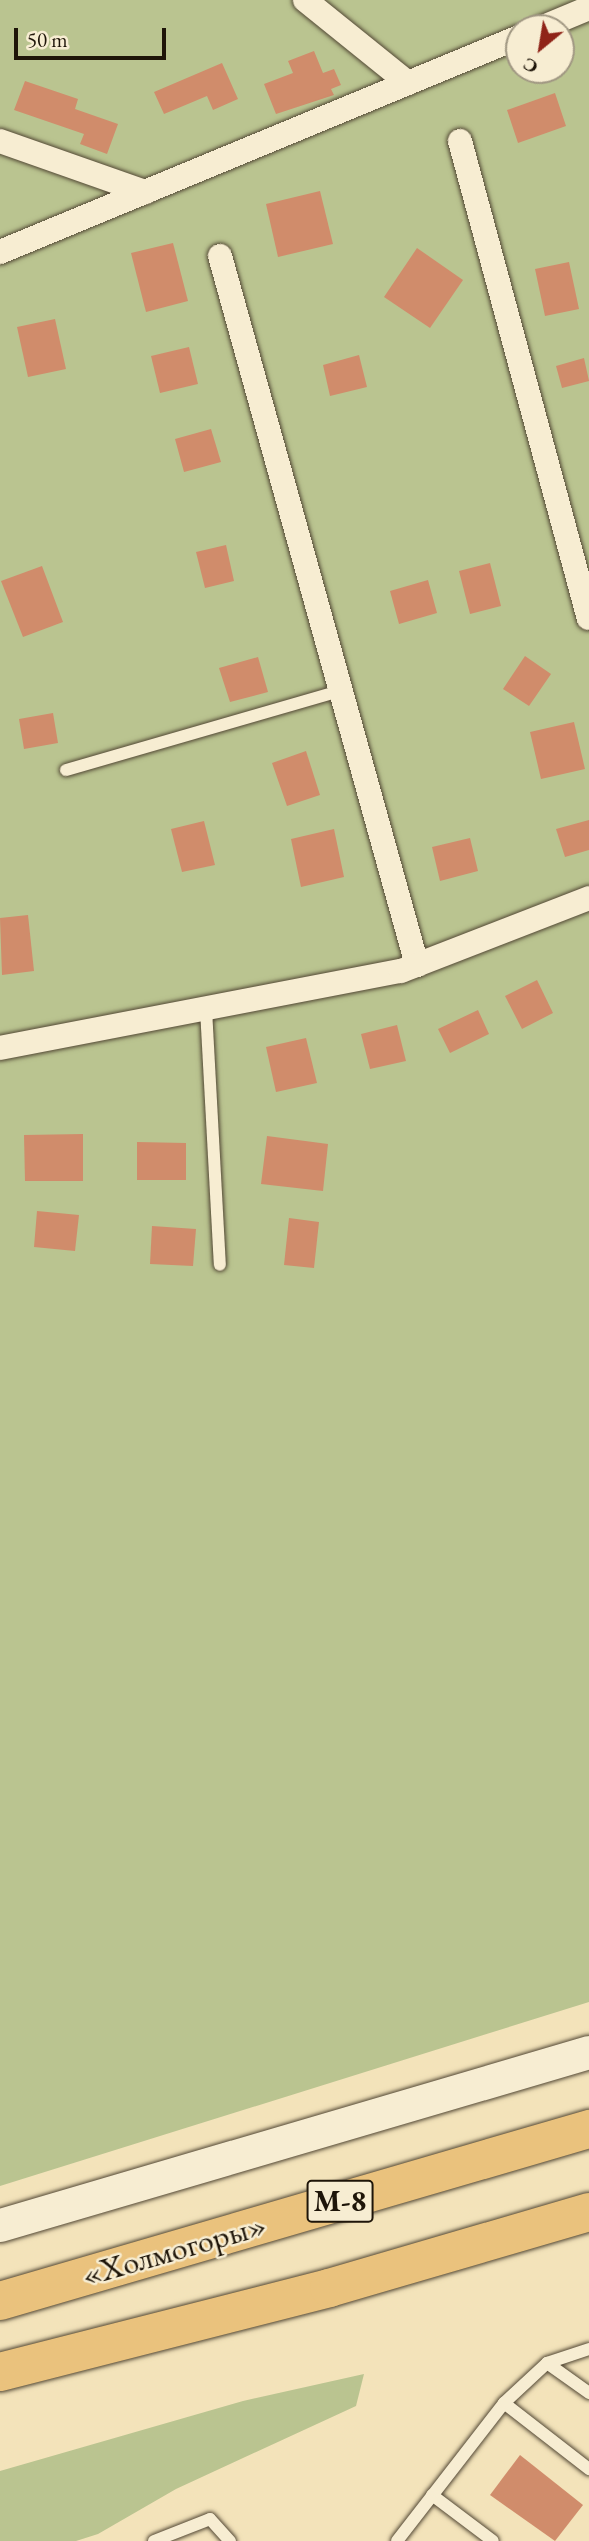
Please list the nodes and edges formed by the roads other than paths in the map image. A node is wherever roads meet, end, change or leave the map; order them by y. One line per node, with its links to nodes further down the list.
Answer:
1 (305, 0): 3 (street)
2 (505, 43): 3 (street)
3 (408, 83): 6 (street)
4 (0, 141): 6 (street)
5 (460, 141): 9 (street)
6 (145, 192): 7 (street)
7 (0, 252)
8 (220, 256): 10 (street)
9 (589, 618)
10 (340, 691): 11 (lane); 13 (street)
11 (66, 770)
12 (589, 898): 13 (street)
13 (416, 965): 14 (street)
14 (206, 1009): 15 (street); 16 (lane)
15 (0, 1048)
16 (220, 1265)
17 (589, 2052): 20 (main road)
18 (589, 2129): 21 (highway, «Холмогоры» / М-8)
19 (589, 2212): 26 (highway, М-8)
20 (0, 2225)
21 (91, 2275): 22 (main road); 23 (highway, «Холмогоры» / М-8)
22 (0, 2290)
23 (0, 2301)
24 (589, 2349): 25 (lane)
25 (547, 2363): 27 (lane); 28 (lane)
26 (0, 2372)
27 (589, 2393)
28 (504, 2403): 29 (lane); 30 (lane)
29 (589, 2469)
30 (432, 2495): 33 (lane); 34 (lane)
31 (154, 2541): 32 (lane)
32 (230, 2541)
33 (397, 2541)
34 (494, 2541)

